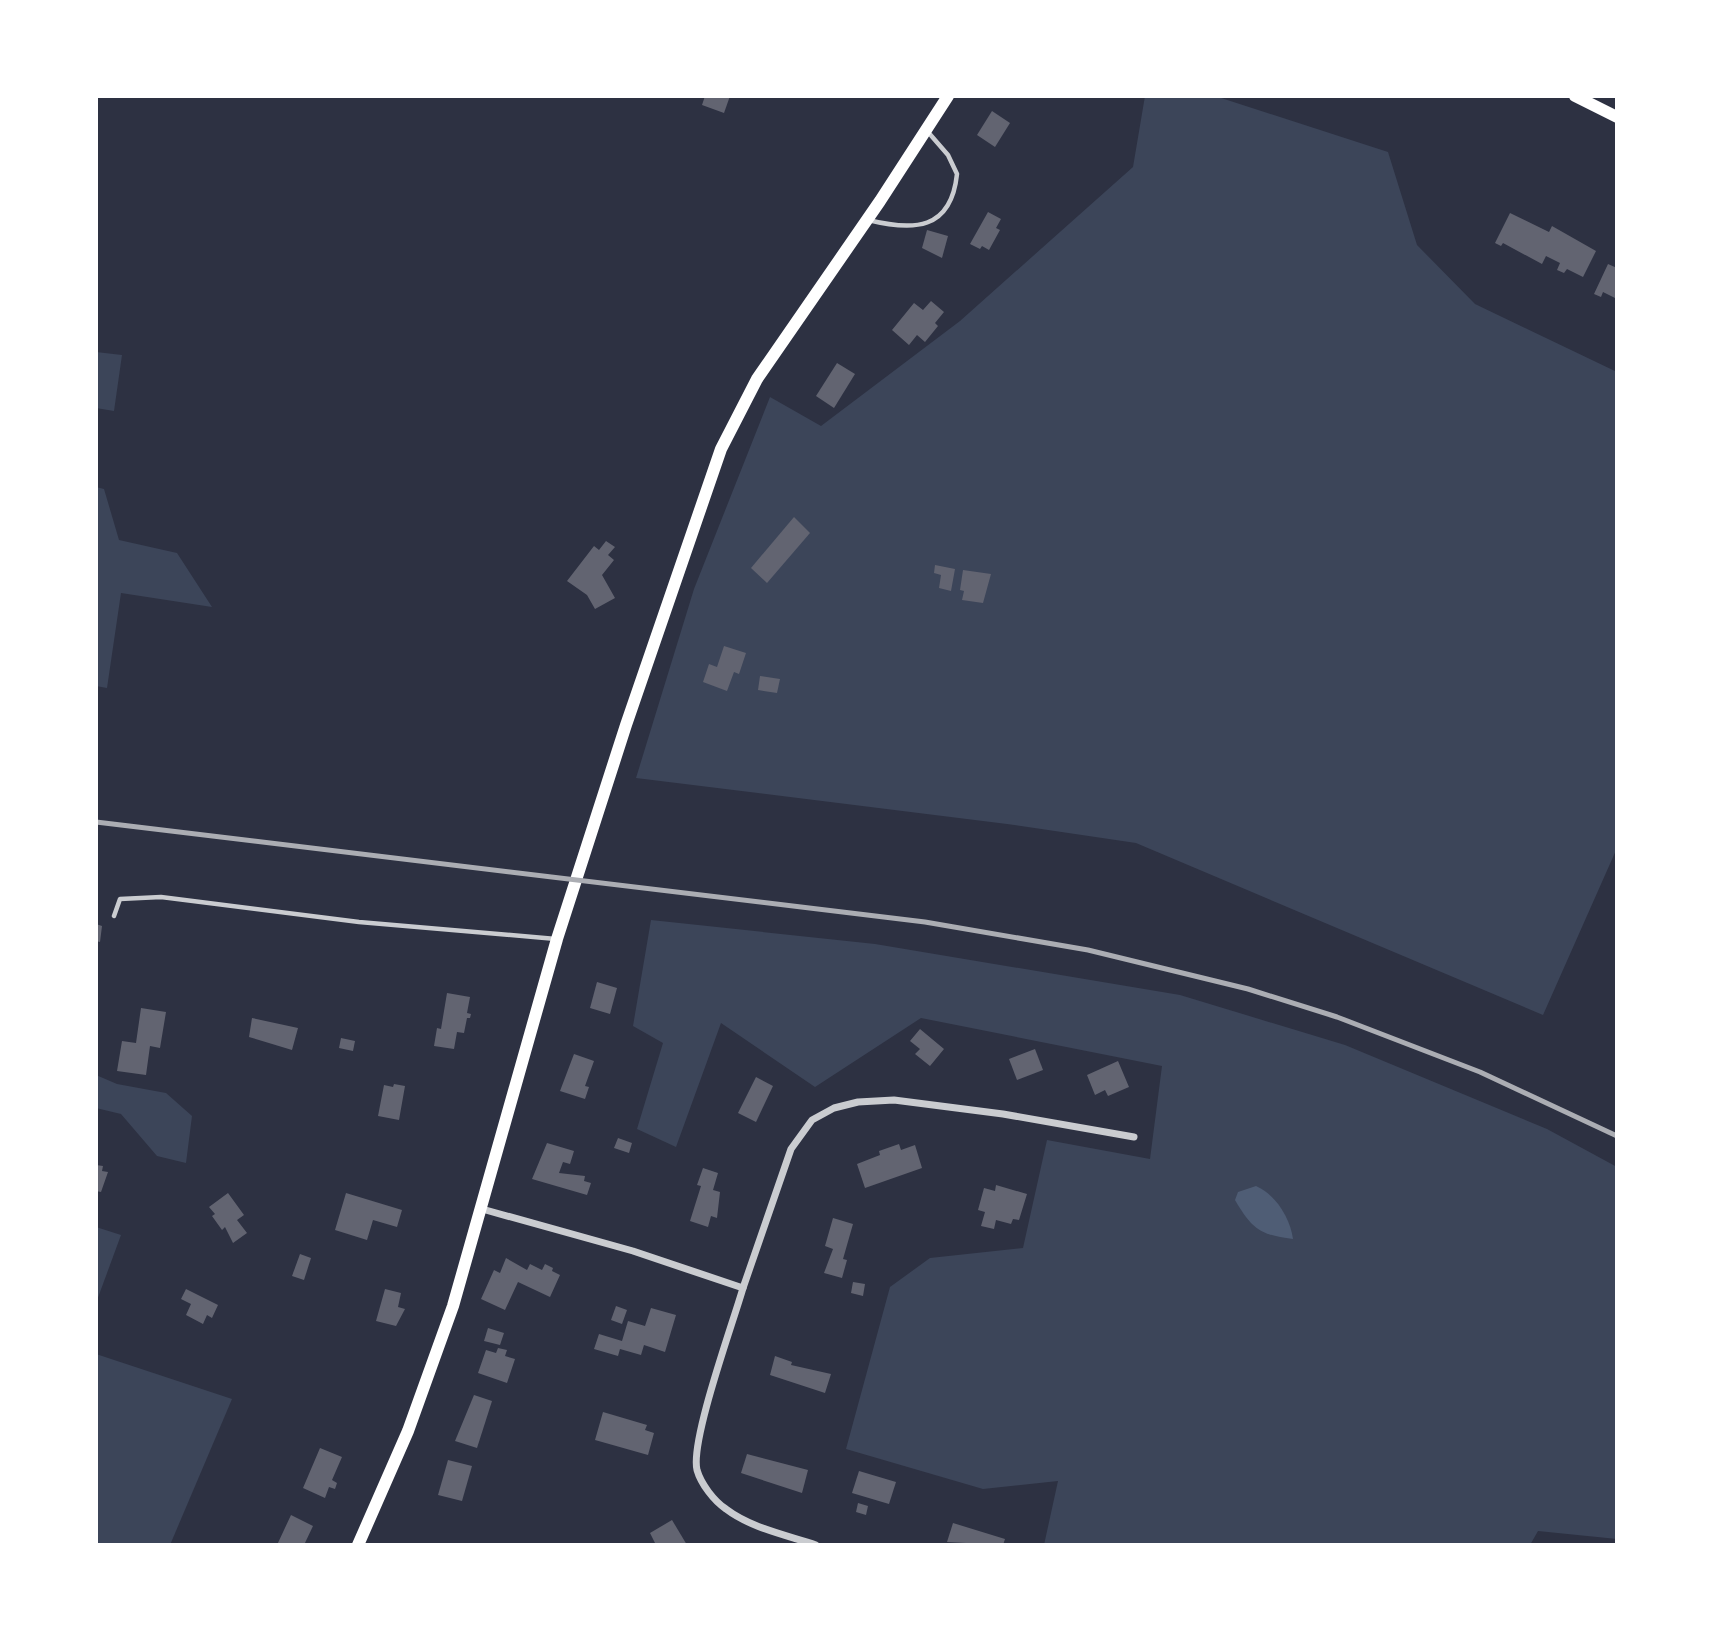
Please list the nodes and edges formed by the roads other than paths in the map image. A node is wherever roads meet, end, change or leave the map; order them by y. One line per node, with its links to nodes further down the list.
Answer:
1 (948, 96): 4 (main road)
2 (1575, 96): 3 (main road)
3 (1617, 117)
4 (927, 131): 5 (main road); 5 (lane)
5 (867, 220): 7 (main road)
6 (114, 916): 7 (lane)
7 (557, 939): 9 (main road)
8 (1134, 1137): 10 (street)
9 (482, 1209): 10 (street); 11 (main road)
10 (743, 1288): 12 (street)
11 (358, 1545)
12 (816, 1545)

